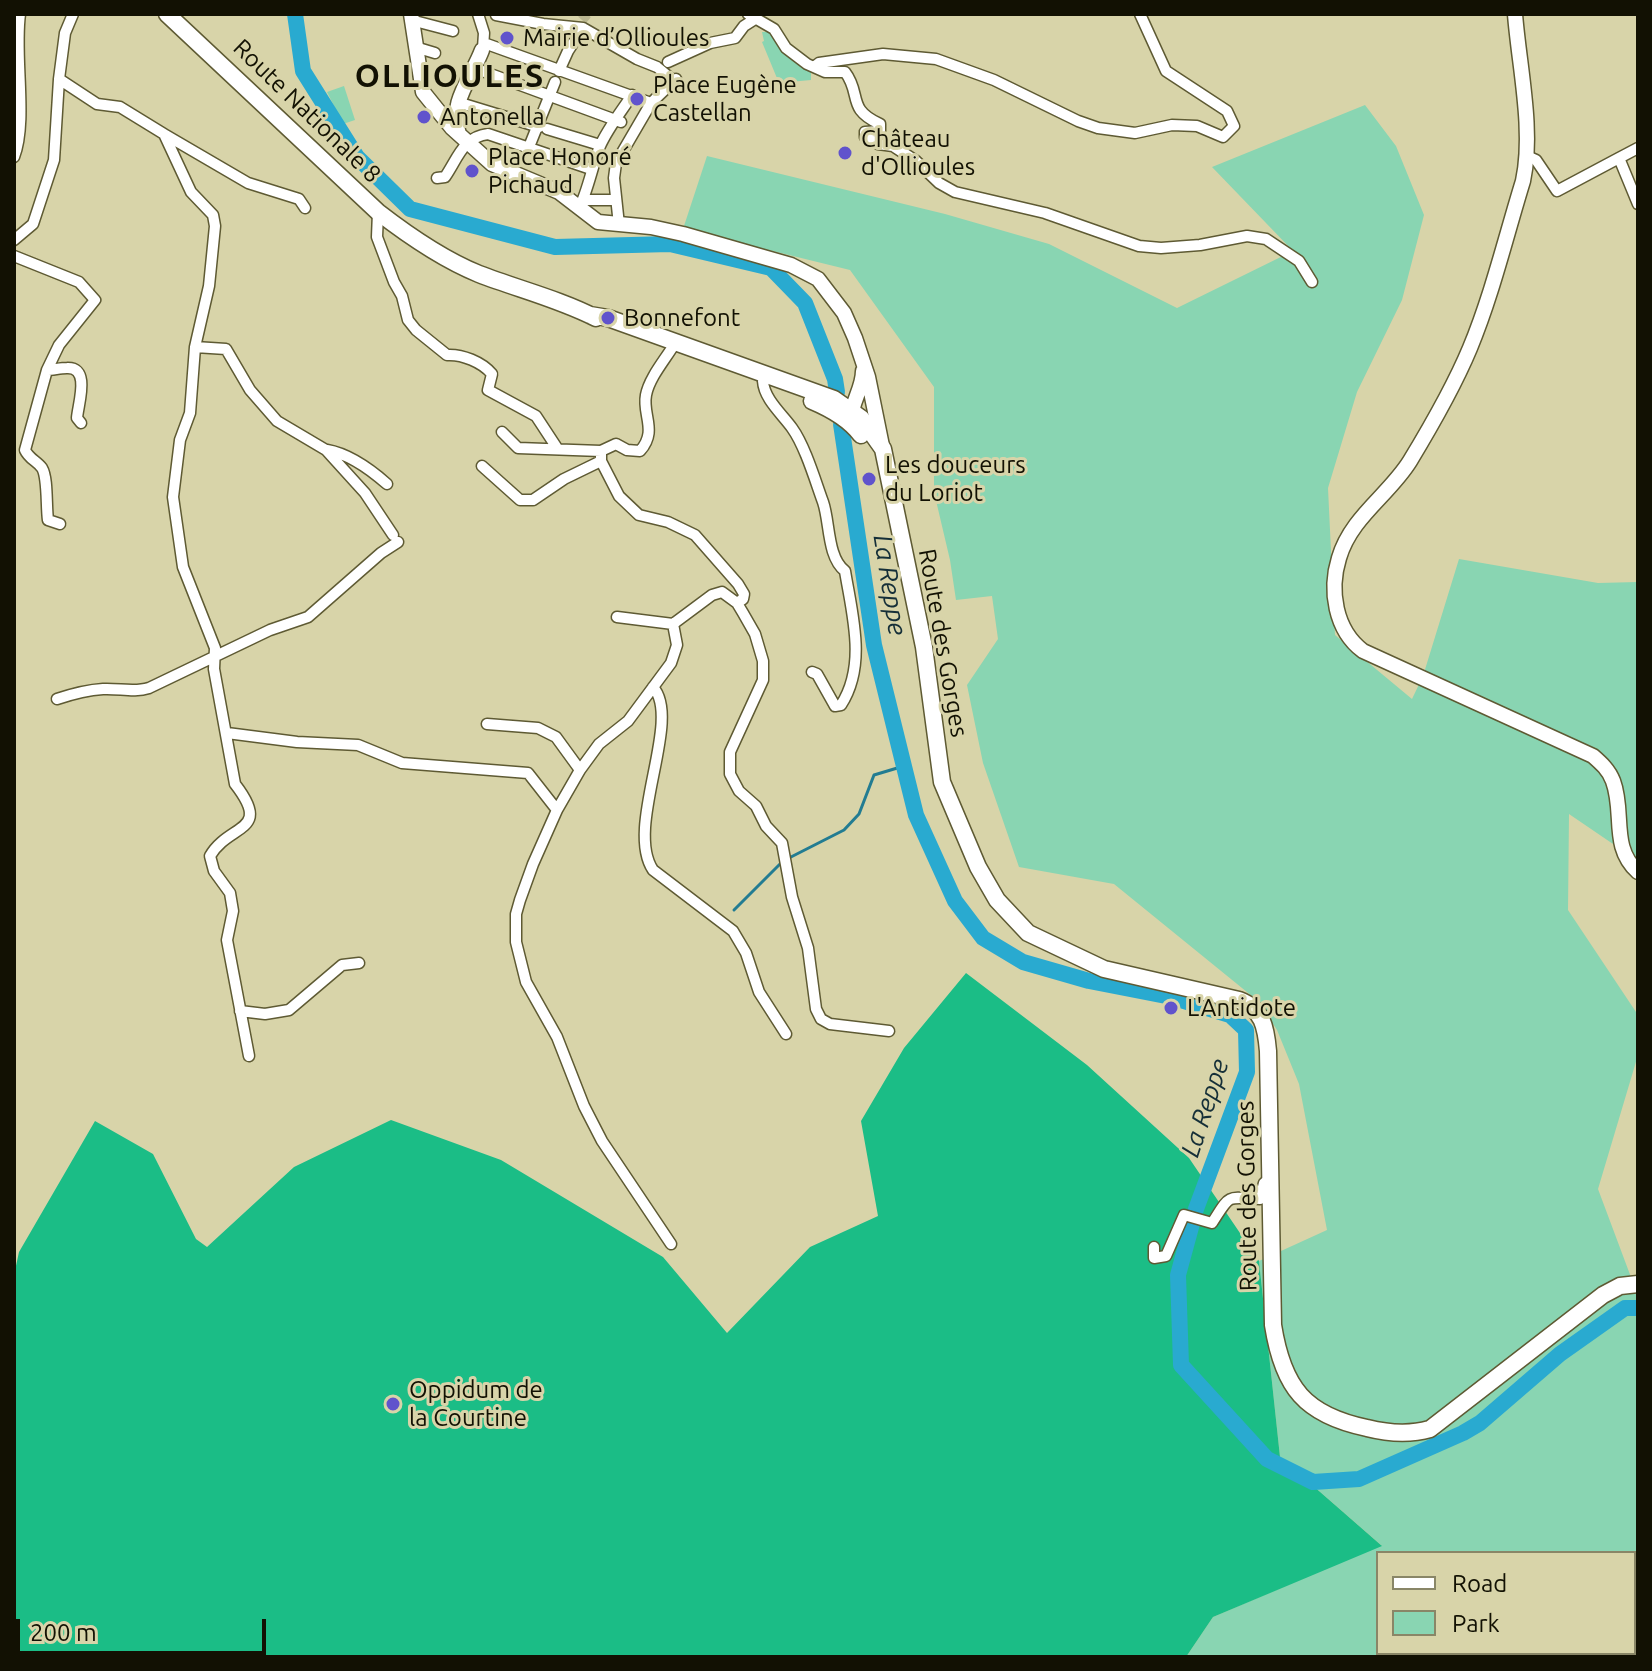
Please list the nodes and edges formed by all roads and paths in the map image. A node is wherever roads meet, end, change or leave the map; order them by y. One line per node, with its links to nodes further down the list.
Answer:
1 (20, 14): 35 (street)
2 (73, 14): 19 (street)
3 (167, 14): 43 (main road, Route Nationale 8)
4 (1140, 14): 16 (street)
5 (1515, 14): 34 (street)
6 (497, 15): 9 (street); 10 (street)
7 (752, 16): 15 (street); 16 (street)
8 (411, 17): 11 (street); 13 (street)
9 (480, 18): 12 (street)
10 (583, 24): 15 (street); 18 (street)
11 (453, 31)
12 (483, 46): 17 (street); 18 (street)
13 (415, 47): 14 (street); 24 (street)
14 (435, 53)
15 (662, 64): 23 (street)
16 (814, 67): 47 (street)
17 (474, 68): 20 (street); 22 (street)
18 (558, 74): 20 (street); 21 (street)
19 (59, 79): 28 (street); 45 (street)
20 (549, 95): 25 (street); 26 (street)
21 (632, 95): 23 (street); 25 (street)
22 (457, 102): 24 (street); 26 (street); 29 (street)
23 (651, 103): 27 (street)
24 (433, 107): 29 (street)
25 (618, 121): 31 (street)
26 (541, 128): 31 (street); 32 (street)
27 (637, 129): 30 (street); 39 (street)
28 (164, 134): 42 (street); 49 (street)
29 (463, 138): 32 (street); 38 (street); 40 (street)
30 (641, 140)
31 (600, 145): 37 (street)
32 (529, 147): 37 (street)
33 (1638, 148): 36 (street)
34 (1527, 156): 36 (street); 79 (street)
35 (14, 157)
36 (1619, 158): 41 (street)
37 (591, 169): 40 (street)
38 (437, 178)
39 (616, 200): 40 (street); 44 (street)
40 (582, 203): 44 (street)
41 (1638, 204)
42 (305, 208)
43 (378, 212): 48 (main road, Route des Gorges); 58 (street)
44 (619, 225): 53 (street)
45 (14, 240)
46 (14, 256): 51 (street)
47 (1312, 282)
48 (590, 315): 50 (main road, Route des Gorges); 54 (main road, Route des Gorges)
49 (195, 347): 61 (street); 71 (street)
50 (672, 348): 52 (main road, Route des Gorges); 62 (street)
51 (47, 370): 56 (street); 60 (street)
52 (771, 385): 55 (main road, Route des Gorges); 72 (street)
53 (865, 396): 54 (street); 55 (street); 59 (street)
54 (834, 399): 55 (main road, Route des Gorges)
55 (852, 415): 59 (main road, Route des Gorges); 66 (main road, Route des Gorges)
56 (81, 423)
57 (502, 432): 58 (street)
58 (557, 448): 62 (street)
59 (883, 449): 66 (main road, Route des Gorges)
60 (25, 450): 63 (street); 67 (street)
61 (326, 450): 65 (street); 71 (street)
62 (601, 456): 64 (street); 68 (street)
63 (14, 457)
64 (482, 466)
65 (387, 484)
66 (891, 493): 85 (main road, Route des Gorges)
67 (60, 524)
68 (737, 603): 70 (street); 82 (street)
69 (617, 617): 70 (street)
70 (673, 624): 73 (street)
71 (215, 658): 74 (street); 76 (street)
72 (812, 672)
73 (653, 687): 77 (street); 83 (street)
74 (57, 699)
75 (487, 724): 77 (street)
76 (227, 733): 78 (street); 81 (street)
77 (580, 770): 78 (street)
78 (557, 810): 86 (street)
79 (1638, 872)
80 (359, 963): 81 (street)
81 (240, 1011): 84 (street)
82 (889, 1031)
83 (786, 1034)
84 (249, 1056)
85 (1271, 1178): 87 (street); 88 (main road, Route des Gorges)
86 (671, 1244)
87 (1154, 1247)
88 (1638, 1284)

